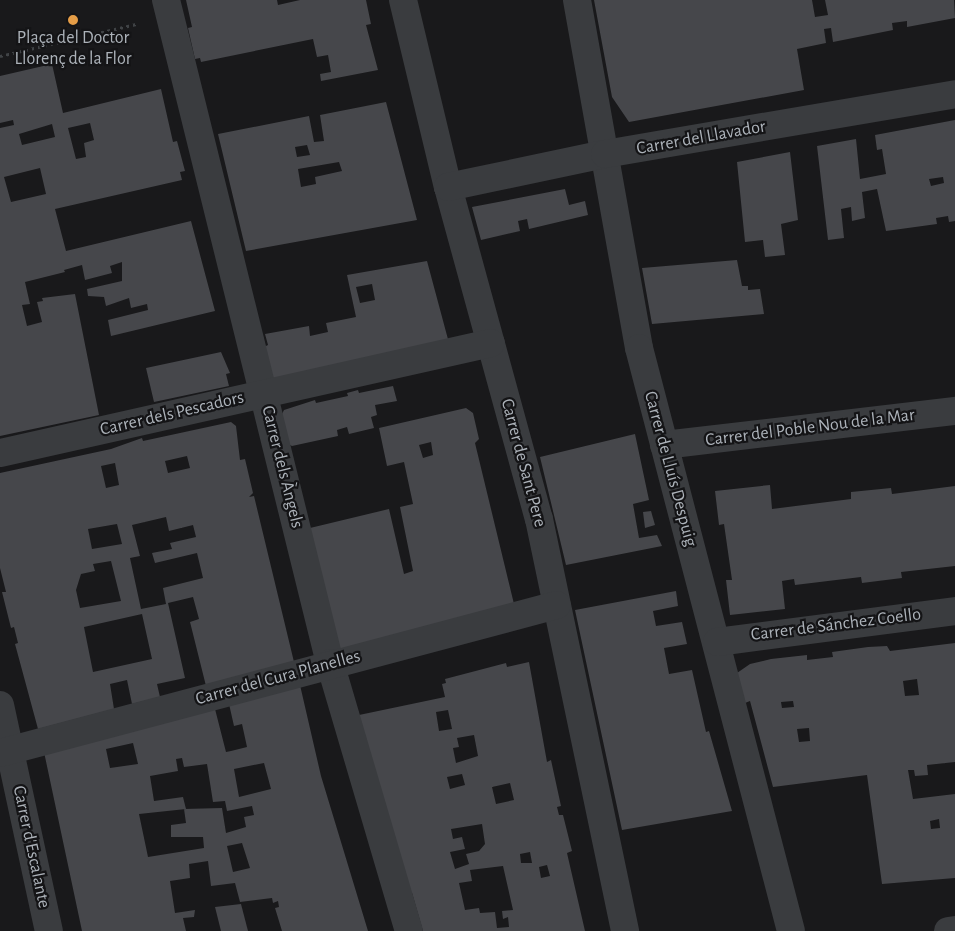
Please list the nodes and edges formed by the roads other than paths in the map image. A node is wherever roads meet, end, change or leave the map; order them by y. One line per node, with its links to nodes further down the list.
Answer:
1 (403, 0): 6 (street, Carrer de Sant Pere)
2 (577, 0): 5 (street, Carrer de Lluís Despuig)
3 (168, 8): 8 (street, Carrer dels Àngels)
4 (955, 94): 5 (street, Carrer del Llavador)
5 (605, 154): 6 (street, Carrer del Llavador); 10 (street, Carrer de Lluís Despuig)
6 (448, 187): 7 (street, Carrer de Sant Pere)
7 (491, 343): 8 (street, Carrer dels Pescadors); 12 (street, Carrer de Sant Pere)
8 (264, 394): 11 (street, Carrer dels Pescadors); 15 (street, Carrer dels Àngels)
9 (955, 411): 10 (street, Carrer del Poble Nou de la Mar)
10 (664, 446): 14 (street, Carrer de Lluís Despuig)
11 (0, 453)
12 (557, 605): 15 (street, Carrer del Cura Planelles); 21 (street, Carrer de Sant Pere)
13 (955, 611): 14 (street, Carrer de Sánchez Coello)
14 (717, 642): 22 (street, Carrer de Lluís Despuig)
15 (330, 663): 17 (street, Carrer del Cura Planelles); 20 (street, Carrer dels Àngels)
16 (0, 705): 17 (street, Carrer d'Escalante)
17 (5, 752): 19 (street, Carrer d'Escalante)
18 (955, 930): 23 (street)
19 (49, 931)
20 (409, 931)
21 (625, 931)
22 (792, 931)
23 (948, 931)

